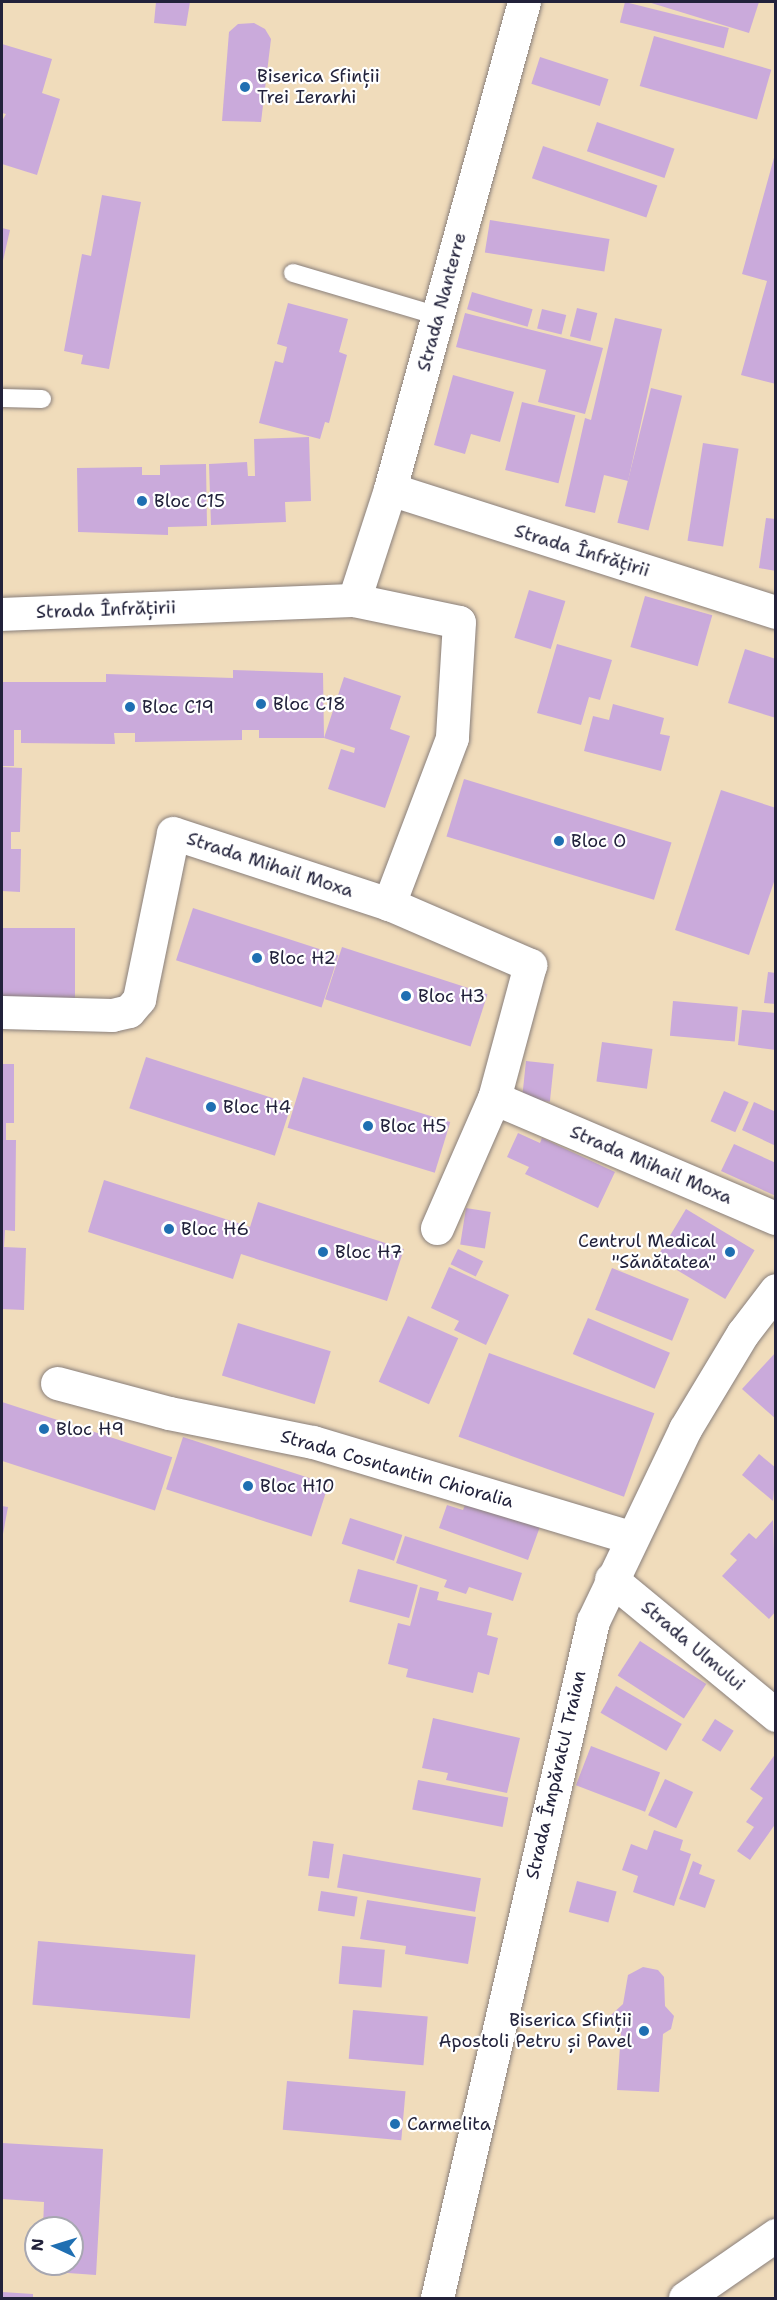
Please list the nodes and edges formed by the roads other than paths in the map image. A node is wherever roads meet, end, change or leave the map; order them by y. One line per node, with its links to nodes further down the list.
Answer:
1 (524, 2): 3 (street, Strada Nanterre)
2 (293, 273): 3 (lane)
3 (438, 316): 6 (street, Strada Nanterre)
4 (2, 398): 5 (lane)
5 (42, 399)
6 (390, 489): 7 (street, Strada Nanterre); 8 (street, Strada Înfrățirii)
7 (354, 600): 9 (street, Strada Înfrățirii); 10 (street)
8 (776, 612)
9 (2, 614)
10 (388, 904): 11 (street, Strada Mihail Moxa); 12 (street, Strada Mihail Moxa)
11 (2, 1012)
12 (494, 1098): 13 (street, Strada Mihail Moxa); 14 (street, Strada Mihail Moxa)
13 (776, 1218)
14 (437, 1228)
15 (776, 1290): 17 (street, Strada Împăratul Traian)
16 (57, 1383): 17 (street, Strada Cosntantin Chioralia)
17 (630, 1537): 18 (street, Strada Împăratul Traian)
18 (611, 1579): 19 (street, Strada Ulmului); 21 (street, Strada Împăratul Traian)
19 (776, 1715)
20 (776, 2235): 22 (street)
21 (437, 2298)
22 (685, 2298)

